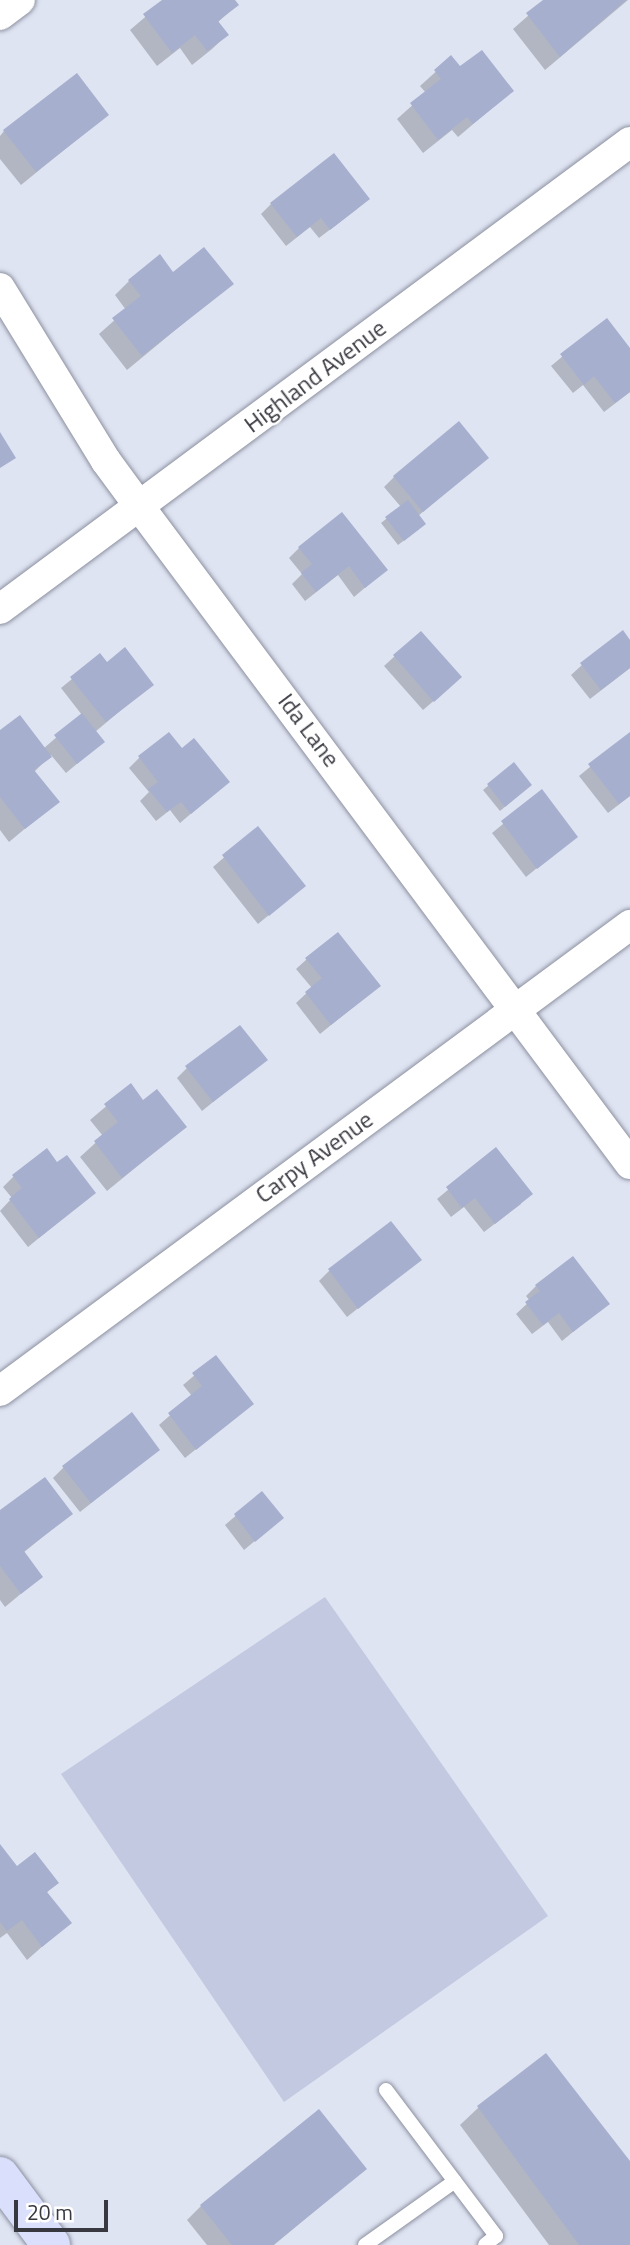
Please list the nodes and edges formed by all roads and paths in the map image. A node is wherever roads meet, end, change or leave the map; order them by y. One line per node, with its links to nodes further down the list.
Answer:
1 (20, 0): 2 (street)
2 (0, 15)
3 (630, 142): 5 (street, Highland Avenue)
4 (0, 288): 5 (street, Ida Lane)
5 (139, 506): 6 (street, Highland Avenue); 8 (street, Ida Lane)
6 (0, 609)
7 (630, 925): 8 (street, Carpy Avenue)
8 (514, 1010): 9 (street, Ida Lane); 10 (street, Carpy Avenue)
9 (630, 1164)
10 (0, 1391)
11 (386, 2090): 13 (lane)
12 (0, 2176): 15 (street)
13 (455, 2181): 14 (lane); 16 (lane)
14 (494, 2242)
15 (51, 2245)
16 (365, 2245)

